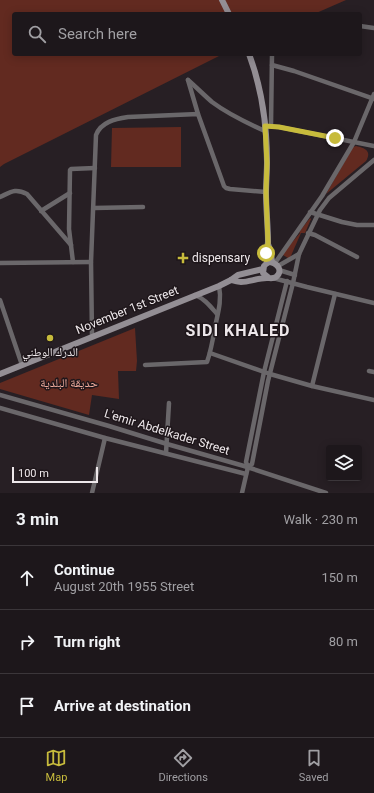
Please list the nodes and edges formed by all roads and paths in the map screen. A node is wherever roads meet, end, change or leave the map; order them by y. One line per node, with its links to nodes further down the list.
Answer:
1 (222, 0): 2 (main road)
2 (228, 12)
3 (362, 26): 4 (street)
4 (374, 28)
5 (250, 56): 10 (main road)
6 (272, 56): 7 (street)
7 (272, 65): 8 (street); 10 (street)
8 (373, 97): 11 (street)
9 (198, 114): 10 (street); 14 (street); 15 (street)
10 (267, 127): 11 (street); 15 (main road)
11 (354, 142): 12 (street); 21 (street)
12 (374, 146)
13 (374, 160): 22 (street)
14 (95, 168): 16 (street); 19 (street)
15 (266, 192): 31 (main road)
16 (70, 193): 20 (street); 25 (street)
17 (0, 197): 20 (street)
18 (143, 207): 19 (street)
19 (94, 208): 29 (street)
20 (41, 211): 25 (street)
21 (310, 212): 22 (street); 31 (street)
22 (317, 215): 23 (street); 24 (street)
23 (374, 225)
24 (308, 233): 26 (street); 27 (street)
25 (71, 245): 28 (street)
26 (299, 254): 31 (street); 32 (street)
27 (356, 257)
28 (73, 262): 29 (street); 30 (street)
29 (91, 262): 43 (street)
30 (0, 263)
31 (272, 266): 32 (street); 33 (main road); 33 (main road); 34 (main road, November 1st Street)
32 (295, 275): 36 (street)
33 (271, 278): 34 (main road); 35 (street)
34 (231, 280): 37 (main road, November 1st Street)
35 (287, 281): 36 (street); 47 (street)
36 (293, 283): 38 (street); 49 (street)
37 (219, 286): 39 (main road, November 1st Street); 42 (street)
38 (335, 294): 41 (street); 50 (street)
39 (195, 295): 42 (street); 43 (main road, November 1st Street)
40 (0, 300): 45 (street)
41 (374, 303)
42 (217, 314): 44 (street)
43 (92, 336): 45 (main road, November 1st Street)
44 (210, 353): 46 (street); 47 (street)
45 (22, 365): 48 (main road, November 1st Street)
46 (145, 365)
47 (264, 372): 49 (street); 58 (street)
48 (0, 374)
49 (270, 374): 50 (street); 58 (street)
50 (312, 386): 52 (street)
51 (0, 395): 56 (street, L'emir Abdelkader Street)
52 (374, 400)
53 (169, 403): 56 (street)
54 (0, 408): 55 (street, L'emir Abdelkader Street)
55 (105, 438): 57 (street, L'emir Abdelkader Street); 60 (street)
56 (167, 444): 57 (street); 58 (street, L'emir Abdelkader Street)
57 (166, 453): 59 (street, L'emir Abdelkader Street)
58 (248, 467): 59 (street); 62 (street, L'emir Abdelkader Street)
59 (246, 474): 61 (street)
60 (92, 493)
61 (242, 493)
62 (326, 493)

